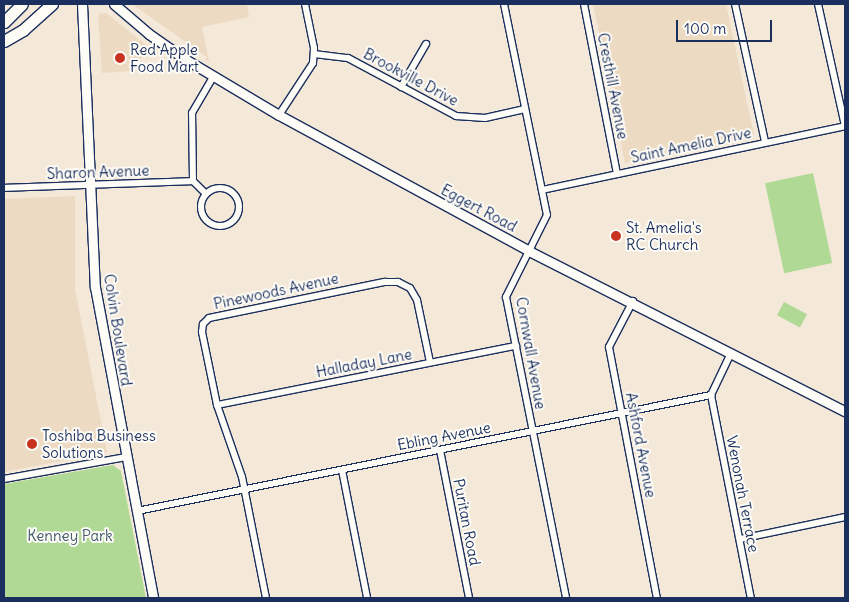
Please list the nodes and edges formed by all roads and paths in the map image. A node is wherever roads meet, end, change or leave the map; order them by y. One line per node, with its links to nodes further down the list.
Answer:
1 (22, 4): 10 (highway)
2 (52, 4): 11 (highway)
3 (82, 4): 22 (street, Colvin Boulevard)
4 (114, 4): 14 (street, Eggert Road)
5 (305, 4): 13 (street)
6 (504, 4): 16 (street, Cornwall Avenue)
7 (584, 4): 20 (street, Cresthill Avenue)
8 (735, 4): 19 (street)
9 (818, 4): 18 (street)
10 (4, 22)
11 (4, 41)
12 (426, 44): 15 (street)
13 (314, 54): 15 (street, Brookville Drive); 17 (street)
14 (213, 77): 17 (street, Eggert Road); 21 (street)
15 (401, 88): 16 (street, Brookville Drive)
16 (526, 109): 24 (street, Cornwall Avenue)
17 (279, 115): 26 (street, Eggert Road)
18 (845, 126): 19 (street, Saint Amelia Drive)
19 (765, 142): 20 (street, Saint Amelia Drive)
20 (617, 174): 24 (street, Saint Amelia Drive)
21 (193, 181): 22 (street, Sharon Avenue); 25 (street)
22 (90, 185): 23 (street, Sharon Avenue); 37 (street, Colvin Boulevard)
23 (4, 188)
24 (542, 190): 26 (street, Cornwall Avenue)
25 (206, 194): 25 (street)
26 (529, 251): 27 (street, Eggert Road); 28 (street, Cornwall Avenue)
27 (633, 301): 29 (street, Eggert Road); 34 (street, Ashford Avenue)
28 (516, 346): 30 (street, Halladay Lane); 35 (street, Cornwall Avenue)
29 (731, 353): 31 (street); 33 (street, Eggert Road)
30 (430, 362): 32 (street, Halladay Lane); 32 (street, Pinewoods Avenue)
31 (711, 395): 34 (street, Ebling Avenue); 43 (street, Wenonah Terrace)
32 (217, 405): 40 (street, Pinewoods Avenue)
33 (845, 411)
34 (622, 413): 35 (street, Ebling Avenue); 49 (street, Ashford Avenue)
35 (533, 431): 36 (street, Ebling Avenue); 48 (street, Cornwall Avenue)
36 (440, 450): 38 (street, Ebling Avenue); 47 (street, Puritan Road)
37 (126, 457): 39 (street); 41 (street, Colvin Boulevard)
38 (342, 470): 40 (street, Ebling Avenue); 46 (street)
39 (4, 479)
40 (244, 490): 41 (street, Ebling Avenue); 45 (street, Pinewoods Avenue)
41 (137, 511): 44 (street, Colvin Boulevard)
42 (845, 516): 43 (street)
43 (740, 539): 50 (street, Wenonah Terrace)
44 (153, 598)
45 (266, 598)
46 (367, 598)
47 (469, 598)
48 (566, 598)
49 (657, 598)
50 (751, 598)

